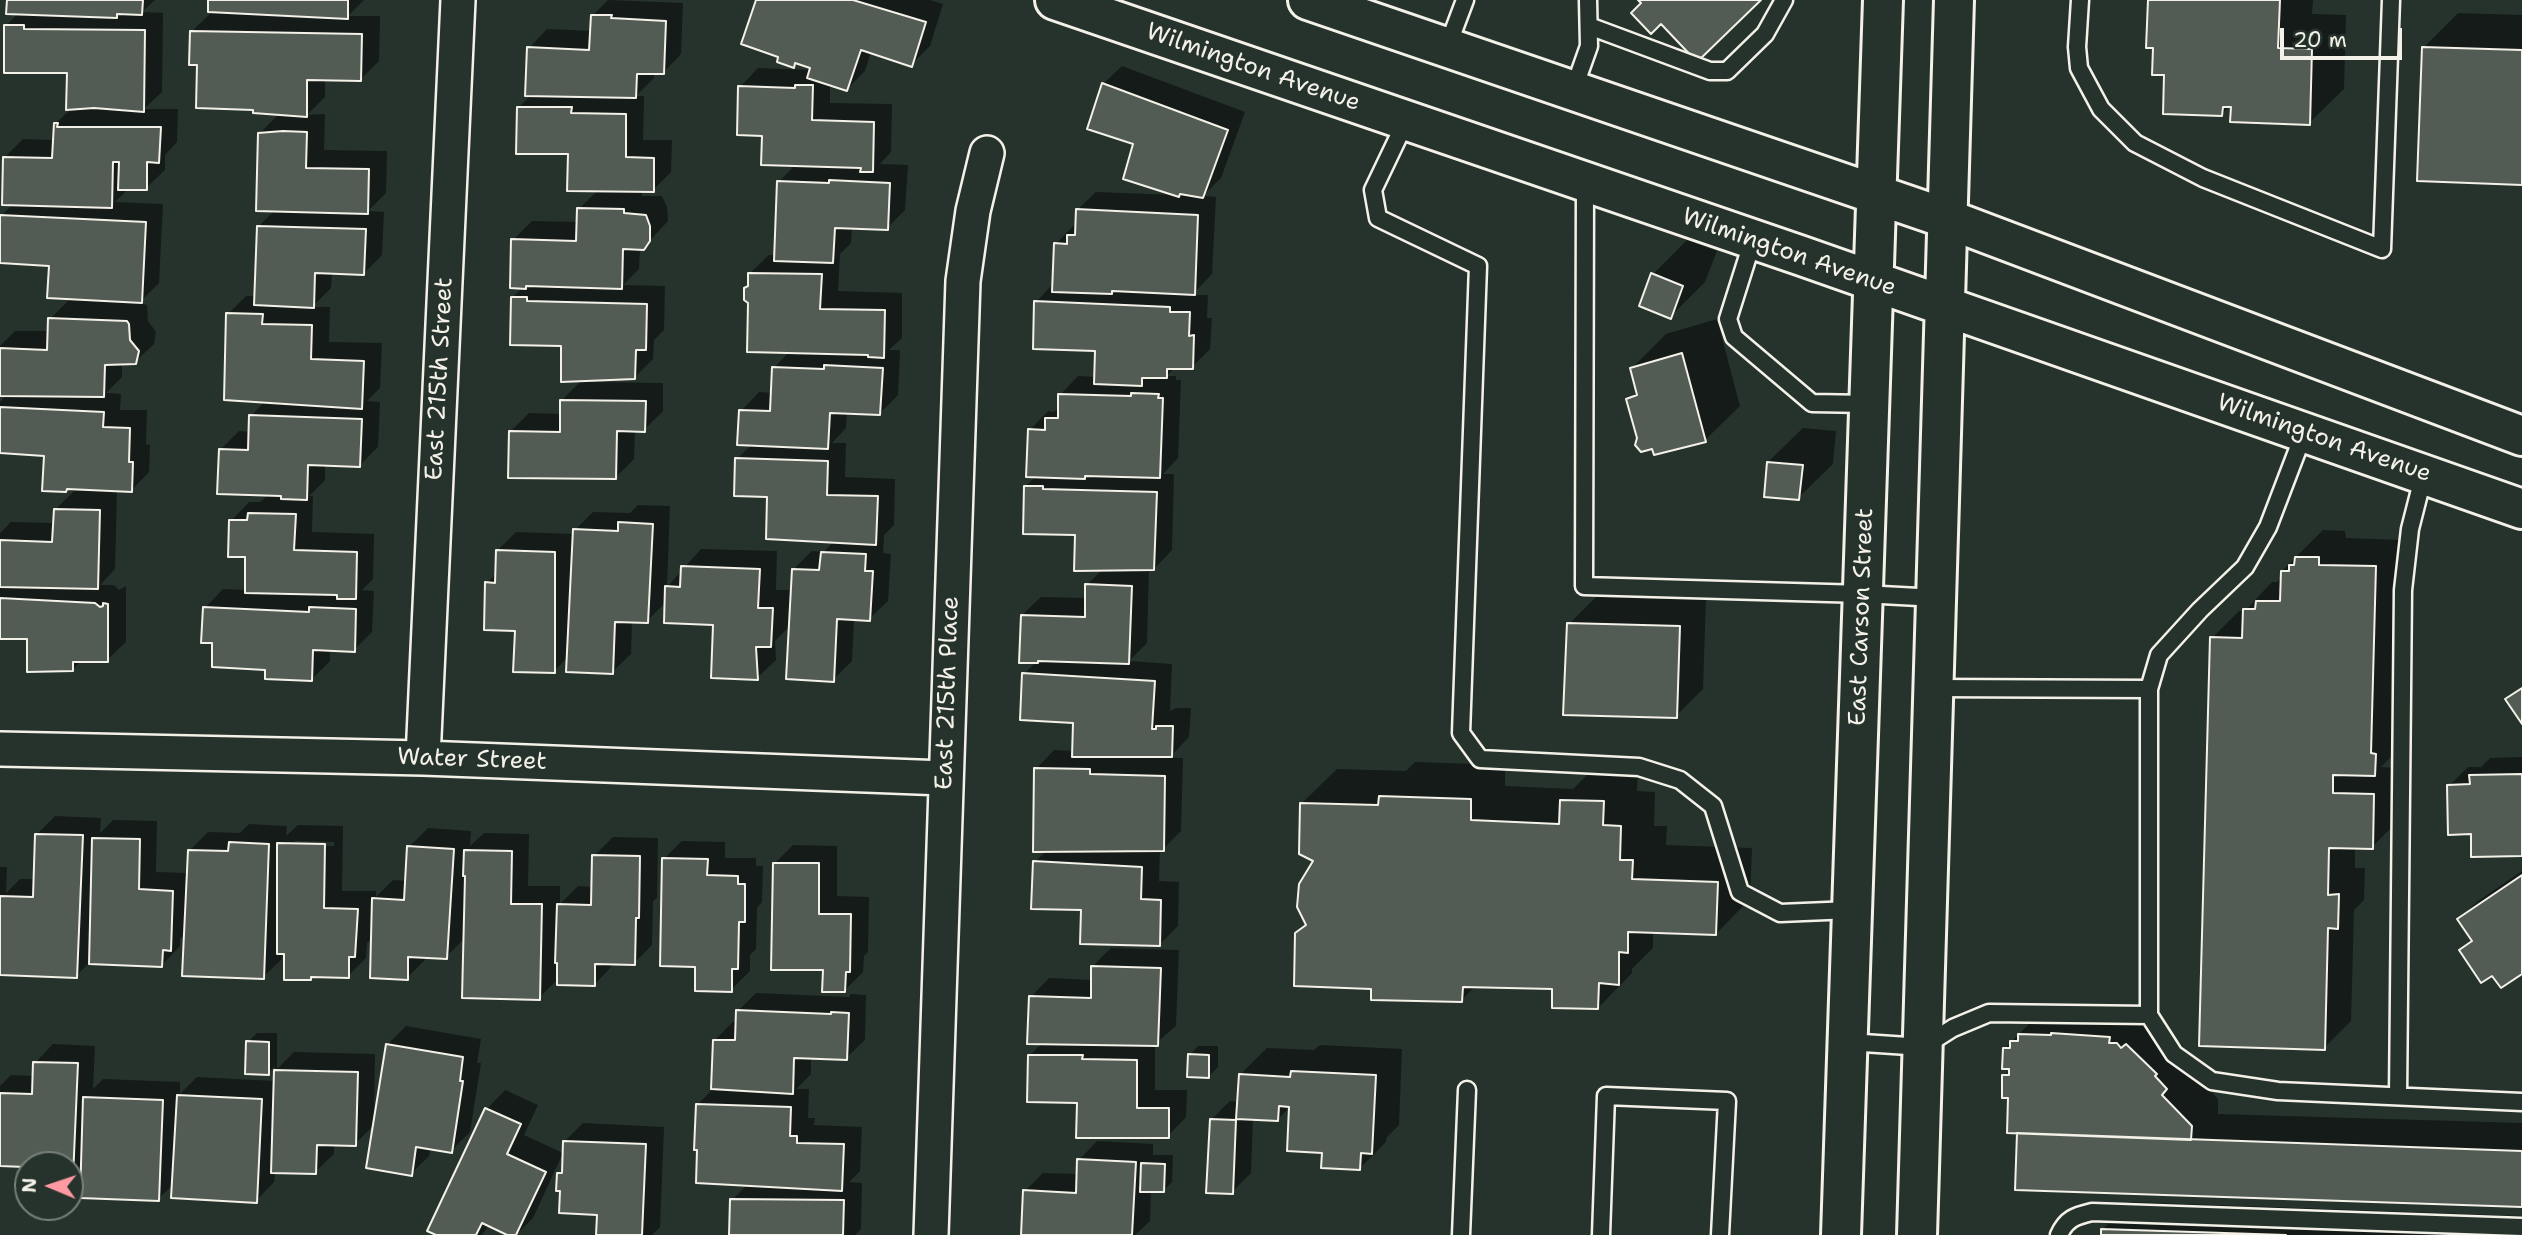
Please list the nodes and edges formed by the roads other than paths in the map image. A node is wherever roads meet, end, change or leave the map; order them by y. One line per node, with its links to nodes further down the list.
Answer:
1 (458, 0): 32 (street, East 215th Street)
2 (1055, 0): 14 (main road, Wilmington Avenue)
3 (1308, 0): 12 (main road)
4 (1465, 0): 12 (lane)
5 (1588, 0): 11 (lane)
6 (1784, 0): 11 (lane)
7 (1883, 0): 17 (main road, East Carson Street)
8 (1954, 0): 18 (main road)
9 (2080, 0): 10 (lane)
10 (2391, 0)
11 (1589, 26): 13 (lane)
12 (1447, 48): 13 (main road)
13 (1573, 91): 17 (main road)
14 (1406, 121): 16 (main road, Wilmington Avenue); 34 (lane)
15 (987, 153): 33 (street, East 215th Place)
16 (1584, 183): 19 (main road, Wilmington Avenue); 27 (lane)
17 (1876, 194): 18 (main road); 20 (main road, East Carson Street)
18 (1948, 219): 21 (main road); 24 (main road)
19 (1754, 240): 20 (main road, Wilmington Avenue); 22 (lane)
20 (1873, 281): 21 (main road, Wilmington Avenue); 22 (main road, East Carson Street)
21 (1946, 307): 23 (main road, Wilmington Avenue); 28 (main road)
22 (1868, 404): 27 (main road, East Carson Street)
23 (2304, 432): 25 (main road, Wilmington Avenue); 30 (lane)
24 (2522, 436)
25 (2424, 474): 26 (main road, Wilmington Avenue); 39 (lane)
26 (2522, 509)
27 (1863, 594): 28 (lane); 34 (main road, East Carson Street)
28 (1938, 598): 29 (main road)
29 (1934, 688): 30 (lane); 37 (main road)
30 (2149, 689): 35 (lane)
31 (0, 749): 32 (street, Water Street)
32 (423, 758): 33 (street, Water Street)
33 (944, 778): 42 (street, East 215th Place)
34 (1852, 910): 36 (main road, East Carson Street)
35 (2149, 1014): 37 (lane); 39 (lane)
36 (1848, 1042): 37 (lane); 46 (main road, East Carson Street)
37 (1923, 1047): 47 (main road)
38 (1467, 1090): 43 (lane)
39 (2398, 1096): 40 (lane)
40 (2522, 1102)
41 (2522, 1227): 48 (lane)
42 (930, 1235)
43 (1461, 1235)
44 (1601, 1235): 45 (lane)
45 (1720, 1235)
46 (1841, 1235)
47 (1917, 1235)
48 (2059, 1235)

